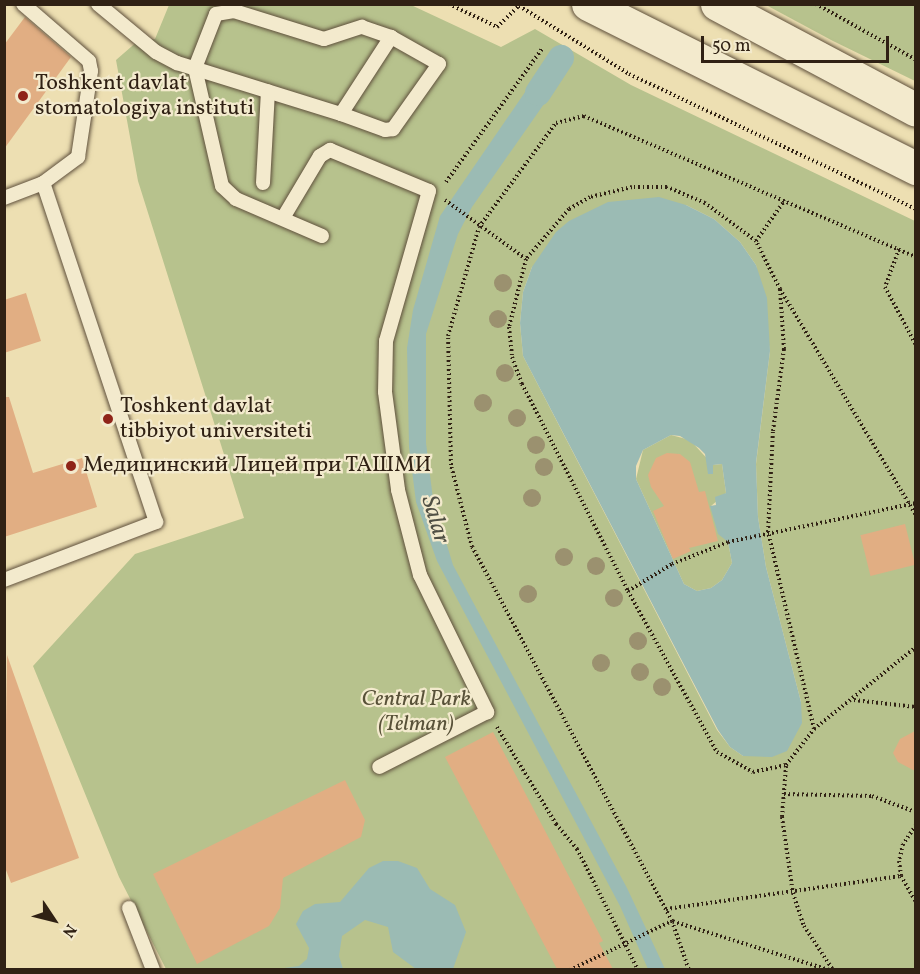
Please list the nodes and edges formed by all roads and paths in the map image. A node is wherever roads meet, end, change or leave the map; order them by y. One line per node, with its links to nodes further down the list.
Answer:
1 (23, 4): 9 (lane)
2 (48, 4): 9 (lane)
3 (98, 4): 13 (lane)
4 (449, 4): 8 (path)
5 (588, 4): 17 (street)
6 (717, 4): 15 (street)
7 (816, 4): 12 (path)
8 (519, 6): 24 (path)
9 (41, 18): 18 (lane)
10 (391, 37): 13 (lane); 16 (lane); 16 (lane)
11 (542, 49): 20 (path)
12 (915, 60)
13 (195, 68): 14 (lane); 25 (lane)
14 (268, 91): 16 (lane); 19 (lane)
15 (915, 110)
16 (340, 114)
17 (915, 168)
18 (43, 183): 21 (lane); 38 (lane)
19 (263, 183)
20 (443, 186)
21 (4, 198)
22 (441, 198): 26 (path)
23 (785, 200): 26 (path); 28 (path); 29 (path)
24 (915, 210)
25 (283, 218): 27 (lane); 43 (lane)
26 (479, 227): 31 (path); 54 (path)
27 (322, 236)
28 (756, 241): 31 (path); 32 (path)
29 (899, 249): 30 (path); 33 (path)
30 (915, 256)
31 (526, 259): 39 (path)
32 (780, 289): 35 (path); 37 (path)
33 (915, 345)
34 (915, 503): 35 (path)
35 (910, 504): 36 (path); 37 (path)
36 (915, 515)
37 (768, 532): 39 (path); 44 (path)
38 (4, 580)
39 (628, 591): 45 (path)
40 (915, 647): 41 (path)
41 (854, 700): 42 (path); 44 (path)
42 (915, 707)
43 (487, 712): 46 (lane); 56 (path)
44 (814, 729): 45 (path)
45 (786, 765): 47 (path)
46 (379, 767)
47 (784, 795): 48 (path); 51 (path)
48 (915, 812)
49 (915, 825): 50 (path)
50 (901, 876): 51 (path); 52 (path)
51 (793, 893): 54 (path); 61 (path)
52 (915, 902)
53 (129, 908): 57 (lane)
54 (666, 909): 55 (path)
55 (672, 921): 56 (path); 60 (path); 61 (path)
56 (623, 944): 58 (path); 59 (path)
57 (153, 969)
58 (570, 969)
59 (638, 969)
60 (689, 969)
61 (831, 969)

